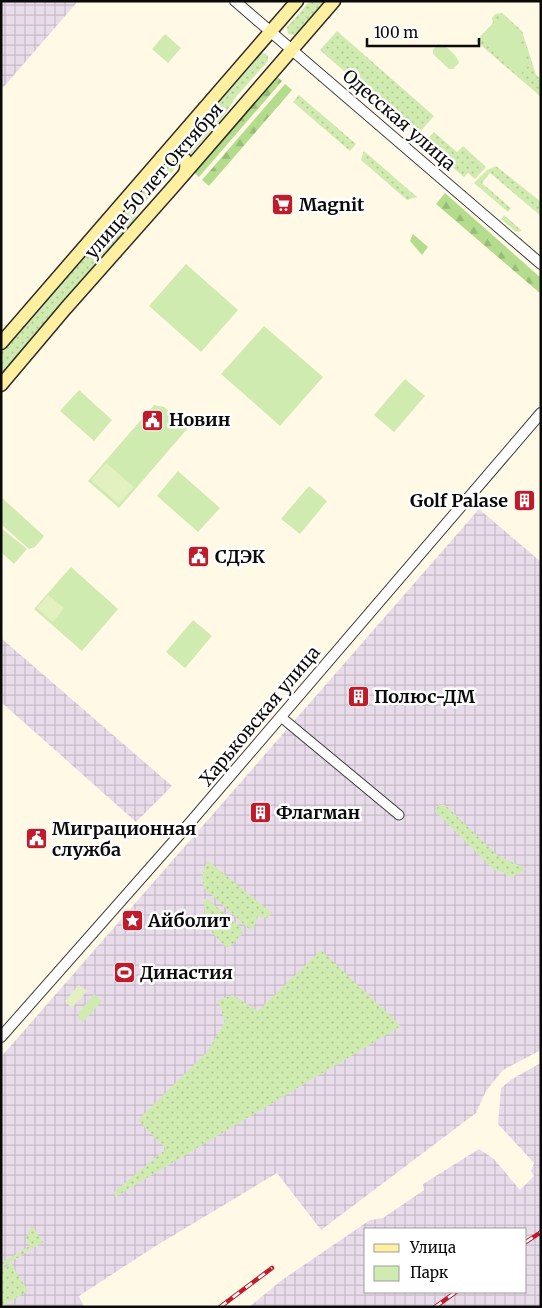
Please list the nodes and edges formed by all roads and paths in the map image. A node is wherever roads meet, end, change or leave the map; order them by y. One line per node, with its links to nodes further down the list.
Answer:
1 (235, 1): 4 (street, Одесская улица)
2 (297, 1): 4 (main road, улица 50 лет Октября)
3 (334, 1): 5 (main road, улица 50 лет Октября)
4 (270, 32): 5 (street, Одесская улица); 6 (main road, улица 50 лет Октября)
5 (292, 50): 7 (main road, улица 50 лет Октября); 8 (street, Одесская улица)
6 (162, 157): 7 (main road); 9 (main road, улица 50 лет Октября)
7 (185, 173): 10 (main road, улица 50 лет Октября)
8 (541, 264)
9 (1, 343)
10 (1, 385)
11 (541, 413): 12 (street, Харьковская улица)
12 (281, 717): 13 (street); 14 (street, Харьковская улица)
13 (399, 815)
14 (1, 1037)

